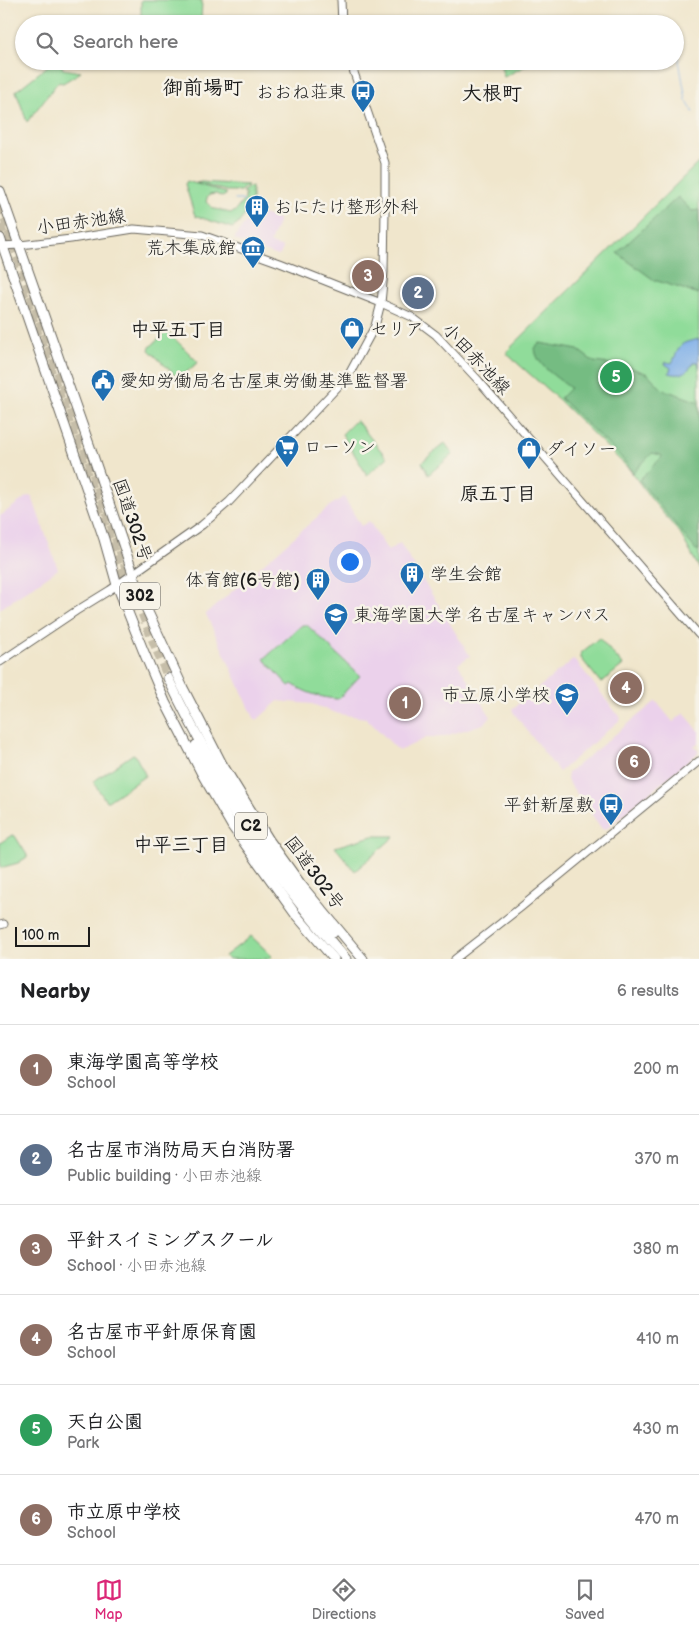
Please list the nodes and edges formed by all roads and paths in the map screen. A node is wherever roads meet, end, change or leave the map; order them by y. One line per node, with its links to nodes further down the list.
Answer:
1 (341, 0): 2 (street)
2 (342, 15)
3 (353, 70): 7 (street)
4 (0, 191): 6 (highway, 国道302号 / 302)
5 (1, 243): 6 (street, 小田赤池線); 9 (highway, 国道302号 / 302)
6 (20, 245): 7 (street, 小田赤池線); 8 (highway, 国道302号 / 302)
7 (381, 303): 8 (street); 10 (street, 小田赤池線)
8 (132, 573): 9 (street); 16 (highway, 国道302号 / 302)
9 (117, 585): 11 (street); 13 (highway, 国道302号 / 302)
10 (699, 634)
11 (0, 662)
12 (699, 761): 17 (street)
13 (334, 959)
14 (346, 959): 15 (highway, C2)
15 (355, 959)
16 (363, 959)
17 (454, 959)

